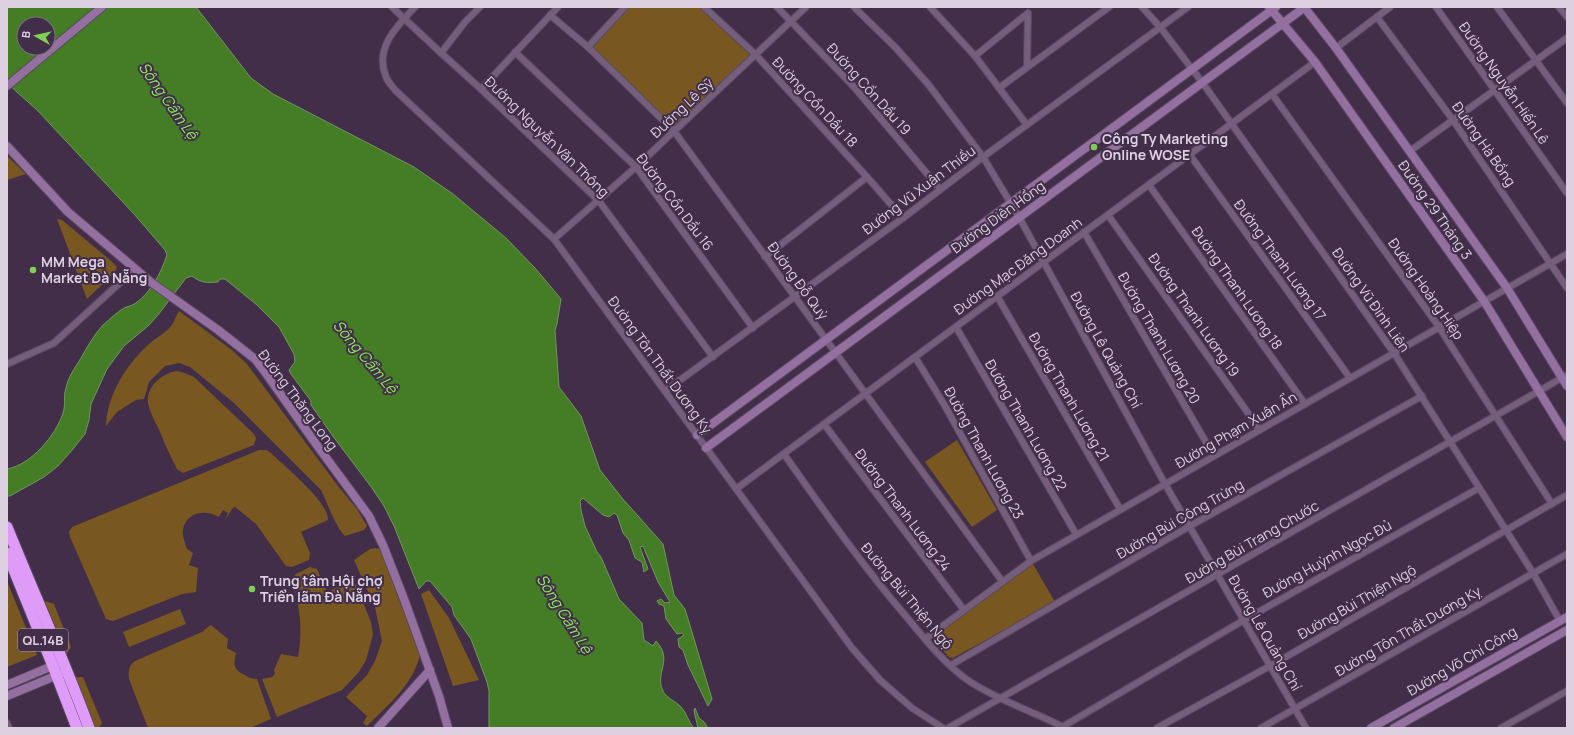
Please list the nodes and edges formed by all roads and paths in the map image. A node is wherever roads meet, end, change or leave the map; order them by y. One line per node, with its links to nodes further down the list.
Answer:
1 (94, 7): 29 (street)
2 (102, 7): 44 (street)
3 (392, 7): 25 (street, Đường Nguyễn Văn Thông)
4 (416, 7): 25 (street, Đường Tôn Thất Dương Kỵ)
5 (480, 7): 34 (street)
6 (558, 7): 22 (street)
7 (626, 7): 31 (street)
8 (704, 7): 35 (street, Đường Cồn Dầu 18)
9 (777, 7): 26 (street, Đường Cồn Dầu 19)
10 (806, 7): 26 (street, Đường Lê Sỹ)
11 (854, 7): 57 (street, Đường Lê Quảng Chí)
12 (930, 7): 37 (street)
13 (1109, 7): 40 (street)
14 (1142, 7): 28 (street, Đường Vũ Đình Liên)
15 (1188, 7): 28 (street, Đường Vũ Xuân Thiều)
16 (1304, 7): 27 (street, Đường Diên Hồng); 32 (street, Đường 29 Tháng 3)
17 (1390, 7): 23 (street)
18 (1436, 7): 47 (street, Đường Nguyễn Hiến Lê)
19 (1497, 7): 38 (street)
20 (1559, 7): 24 (street)
21 (1272, 8): 27 (street, Đường 29 Tháng 3); 41 (street, Đường Diên Hồng)
22 (550, 15): 31 (street, Đường Đỗ Quỳ); 33 (street)
23 (1377, 17): 32 (street); 50 (street, Đường Hà Bồng)
24 (1567, 17)
25 (404, 19): 34 (street, Đường Nguyễn Văn Thông); 69 (street, Đường Tôn Thất Dương Kỵ)
26 (791, 21): 35 (street, Đường Lê Sỹ); 61 (street, Đường Cồn Dầu 19)
27 (1282, 23): 39 (street, Đường 29 Tháng 3); 43 (street, Đường Diên Hồng)
28 (1160, 27): 41 (street, Đường Vũ Đình Liên); 52 (street, Đường Vũ Xuân Thiều)
29 (56, 38)
30 (1567, 38): 38 (street)
31 (588, 47): 53 (street, Đường Đỗ Quỳ)
32 (1336, 48): 55 (street, Đường 29 Tháng 3)
33 (515, 52): 46 (street); 58 (street, Đường Cồn Dầu 16)
34 (440, 54): 46 (street, Đường Nguyễn Văn Thông)
35 (756, 55): 53 (street, Đường Lê Sỹ); 59 (street, Đường Cồn Dầu 18)
36 (35, 56): 42 (street)
37 (975, 56): 40 (street); 45 (street)
38 (1536, 60): 47 (street); 49 (street)
39 (1315, 62): 48 (street, Đường Mạc Đăng Doanh); 79 (street, Đường 29 Tháng 3)
40 (1028, 66): 45 (street)
41 (1192, 69): 43 (street, Đường Vũ Đình Liên); 64 (street, Đường Diên Hồng)
42 (7, 80)
43 (1202, 82): 51 (street, Đường Vũ Đình Liên); 66 (street, Đường Diên Hồng)
44 (7, 86)
45 (999, 88): 52 (street)
46 (481, 89): 63 (street, Đường Nguyễn Văn Thông)
47 (1495, 90): 50 (street); 62 (street, Đường Nguyễn Hiến Lê)
48 (1272, 94): 51 (street, Đường Mạc Đăng Doanh); 81 (street, Đường Hoàng Hiệp)
49 (1567, 103)
50 (1453, 120): 55 (street); 73 (street, Đường Hà Bồng)
51 (1232, 124): 56 (street, Đường Mạc Đăng Doanh); 85 (street, Đường Vũ Đình Liên)
52 (1027, 125): 57 (street, Đường Vũ Xuân Thiều)
53 (674, 131): 58 (street, Đường Lê Sỹ); 71 (street, Đường Đỗ Quỳ)
54 (7, 146): 74 (street, Đường Thăng Long)
55 (1410, 151): 75 (street, Đường 29 Tháng 3)
56 (1190, 155): 60 (street, Đường Mạc Đăng Doanh); 90 (street, Đường Thanh Lương 17)
57 (983, 157): 61 (street, Đường Vũ Xuân Thiều); 64 (street, Đường Lê Quảng Chí)
58 (636, 167): 63 (street, Đường Lê Sỹ); 82 (street, Đường Cồn Dầu 16)
59 (867, 177): 67 (street, Đường Cồn Dầu 18); 71 (street)
60 (1149, 184): 65 (street, Đường Mạc Đăng Doanh); 96 (street, Đường Thanh Lương 18)
61 (940, 189): 67 (street, Đường Vũ Xuân Thiều)
62 (1567, 193)
63 (599, 201): 69 (street, Đường Lê Sỹ); 86 (street, Đường Nguyễn Văn Thông)
64 (1010, 204): 66 (street, Đường Lê Quảng Chí); 83 (street, Đường Diên Hồng)
65 (1108, 215): 68 (street, Đường Mạc Đăng Doanh); 99 (street, Đường Thanh Lương 19)
66 (1019, 217): 72 (street, Đường Lê Quảng Chí); 84 (street, Đường Diên Hồng)
67 (903, 218): 77 (street, Đường Vũ Xuân Thiều)
68 (1084, 232): 72 (street, Đường Mạc Đăng Doanh); 105 (street, Đường Thanh Lương 20)
69 (554, 239): 92 (street, Đường Tôn Thất Dương Kỵ)
70 (1567, 254): 73 (street, Đường Phạm Xuân Ẩn)
71 (765, 256): 77 (street, Đường Đỗ Quỳ)
72 (1044, 263): 78 (street, Đường Mạc Đăng Doanh); 106 (street, Đường Lê Quảng Chí)
73 (1551, 263): 75 (street, Đường Phạm Xuân Ẩn); 76 (street, Đường Hà Bồng)
74 (135, 269): 88 (street); 130 (street, Đường Thăng Long)
75 (1508, 288): 79 (street, Đường Phạm Xuân Ẩn); 89 (street, Đường 29 Tháng 3)
76 (1567, 288)
77 (795, 296): 82 (street, Đường Vũ Xuân Thiều); 83 (street, Đường Đỗ Quỳ)
78 (997, 296): 80 (street, Đường Mạc Đăng Doanh); 111 (street, Đường Thanh Lương 21)
79 (1484, 301): 81 (street, Đường Phạm Xuân Ẩn); 93 (street, Đường 29 Tháng 3)
80 (956, 327): 87 (street, Đường Mạc Đăng Doanh); 115 (street, Đường Thanh Lương 22)
81 (1439, 327): 85 (street, Đường Phạm Xuân Ẩn); 97 (street, Đường Hoàng Hiệp)
82 (753, 328): 86 (street, Đường Vũ Xuân Thiều)
83 (826, 340): 84 (street, Đường Đỗ Quỳ); 100 (street, Đường Diên Hồng)
84 (835, 353): 94 (street, Đường Đỗ Quỳ); 103 (street, Đường Diên Hồng)
85 (1394, 353): 90 (street, Đường Phạm Xuân Ẩn); 95 (street, Đường Vũ Đình Liên)
86 (713, 357): 92 (street, Đường Vũ Xuân Thiều)
87 (915, 357): 94 (street, Đường Mạc Đăng Doanh); 118 (street, Đường Thanh Lương 23)
88 (7, 364)
89 (1564, 377): 91 (street, Đường 29 Tháng 3); 93 (street, Đường Bùi Trang Chước)
90 (1350, 378): 96 (street, Đường Phạm Xuân Ẩn)
91 (1567, 386)
92 (665, 391): 100 (street, Đường Tôn Thất Dương Kỵ)
93 (1539, 391): 97 (street, Đường Bùi Trang Chước); 101 (street, Đường 29 Tháng 3)
94 (866, 393): 98 (street, Đường Mạc Đăng Doanh); 121 (street, Đường Đỗ Quỳ)
95 (1422, 396): 102 (street, Đường Vũ Đình Liên); 112 (street, Đường Bùi Công Trừng)
96 (1305, 404): 99 (street, Đường Phạm Xuân Ẩn)
97 (1496, 416): 102 (street, Đường Bùi Trang Chước); 110 (street, Đường Hoàng Hiệp)
98 (824, 424): 104 (street, Đường Mạc Đăng Doanh); 122 (street, Đường Thanh Lương 24)
99 (1260, 430): 105 (street, Đường Phạm Xuân Ẩn)
100 (697, 435): 103 (street, Đường Tôn Thất Dương Kỵ)
101 (1567, 437)
102 (1451, 442): 107 (street, Đường Vũ Đình Liên); 120 (street, Đường Bùi Trang Chước)
103 (706, 448): 108 (street, Đường Tôn Thất Dương Kỵ)
104 (784, 454): 108 (street, Đường Mạc Đăng Doanh); 126 (street, Đường Bùi Thiện Ngộ)
105 (1214, 456): 106 (street, Đường Phạm Xuân Ẩn)
106 (1165, 484): 111 (street, Đường Phạm Xuân Ẩn); 112 (street, Đường Lê Quảng Chí)
107 (1479, 488): 114 (street, Đường Vũ Đình Liên); 124 (street, Đường Huỳnh Ngọc Đủ)
108 (736, 489): 143 (street, Đường Tôn Thất Dương Kỵ)
109 (1567, 495): 110 (street, Đường Bùi Thiện Ngộ)
110 (1552, 504): 114 (street, Đường Bùi Thiện Ngộ)
111 (1120, 509): 115 (street, Đường Phạm Xuân Ẩn)
112 (1190, 526): 120 (street, Đường Lê Quảng Chí); 127 (street, Đường Bùi Công Trừng)
113 (7, 527): 129 (highway, QL.14B)
114 (1506, 531): 119 (street, Đường Vũ Đình Liên); 128 (street, Đường Bùi Thiện Ngộ)
115 (1076, 534): 118 (street, Đường Phạm Xuân Ẩn)
116 (7, 553): 129 (highway, QL.14B)
117 (1567, 554): 119 (street, Đường Tôn Thất Dương Kỵ)
118 (1031, 561): 121 (street, Đường Phạm Xuân Ẩn)
119 (1533, 574): 123 (street, Đường Vũ Đình Liên); 135 (street, Đường Tôn Thất Dương Kỵ)
120 (1218, 575): 124 (street, Đường Lê Quảng Chí); 134 (street, Đường Bùi Trang Chước)
121 (1002, 581): 122 (street, Đường Phạm Xuân Ẩn)
122 (964, 610): 126 (street, Đường Phạm Xuân Ẩn)
123 (1564, 619): 148 (street, Đường Võ Chí Công)
124 (1244, 620): 128 (street, Đường Lê Quảng Chí); 137 (street, Đường Huỳnh Ngọc Đủ)
125 (1567, 630): 149 (street, Đường Võ Chí Công)
126 (925, 639): 127 (street, Đường Bùi Thiện Ngộ)
127 (951, 665): 134 (street, Đường Bùi Thiện Ngộ)
128 (1270, 666): 135 (street, Đường Lê Quảng Chí); 145 (street, Đường Bùi Thiện Ngộ)
129 (60, 669): 131 (street); 133 (street); 139 (highway, QL.14B); 140 (highway, QL.14B)
130 (430, 670): 141 (street); 142 (street, Đường Thăng Long)
131 (7, 685)
132 (1567, 691): 150 (street)
133 (7, 696)
134 (999, 699): 137 (street, Đường Bùi Thiện Ngộ); 144 (street, Đường Bùi Trang Chước)
135 (1295, 709): 146 (street, Đường Tôn Thất Dương Kỵ); 147 (street, Đường Lê Quảng Chí)
136 (7, 723): 138 (street)
137 (1064, 727)
138 (9, 728)
139 (77, 728)
140 (89, 728)
141 (378, 728)
142 (448, 728)
143 (943, 728)
144 (948, 728)
145 (1157, 728)
146 (1261, 728)
147 (1306, 728)
148 (1371, 728)
149 (1394, 728)
150 (1501, 728)

